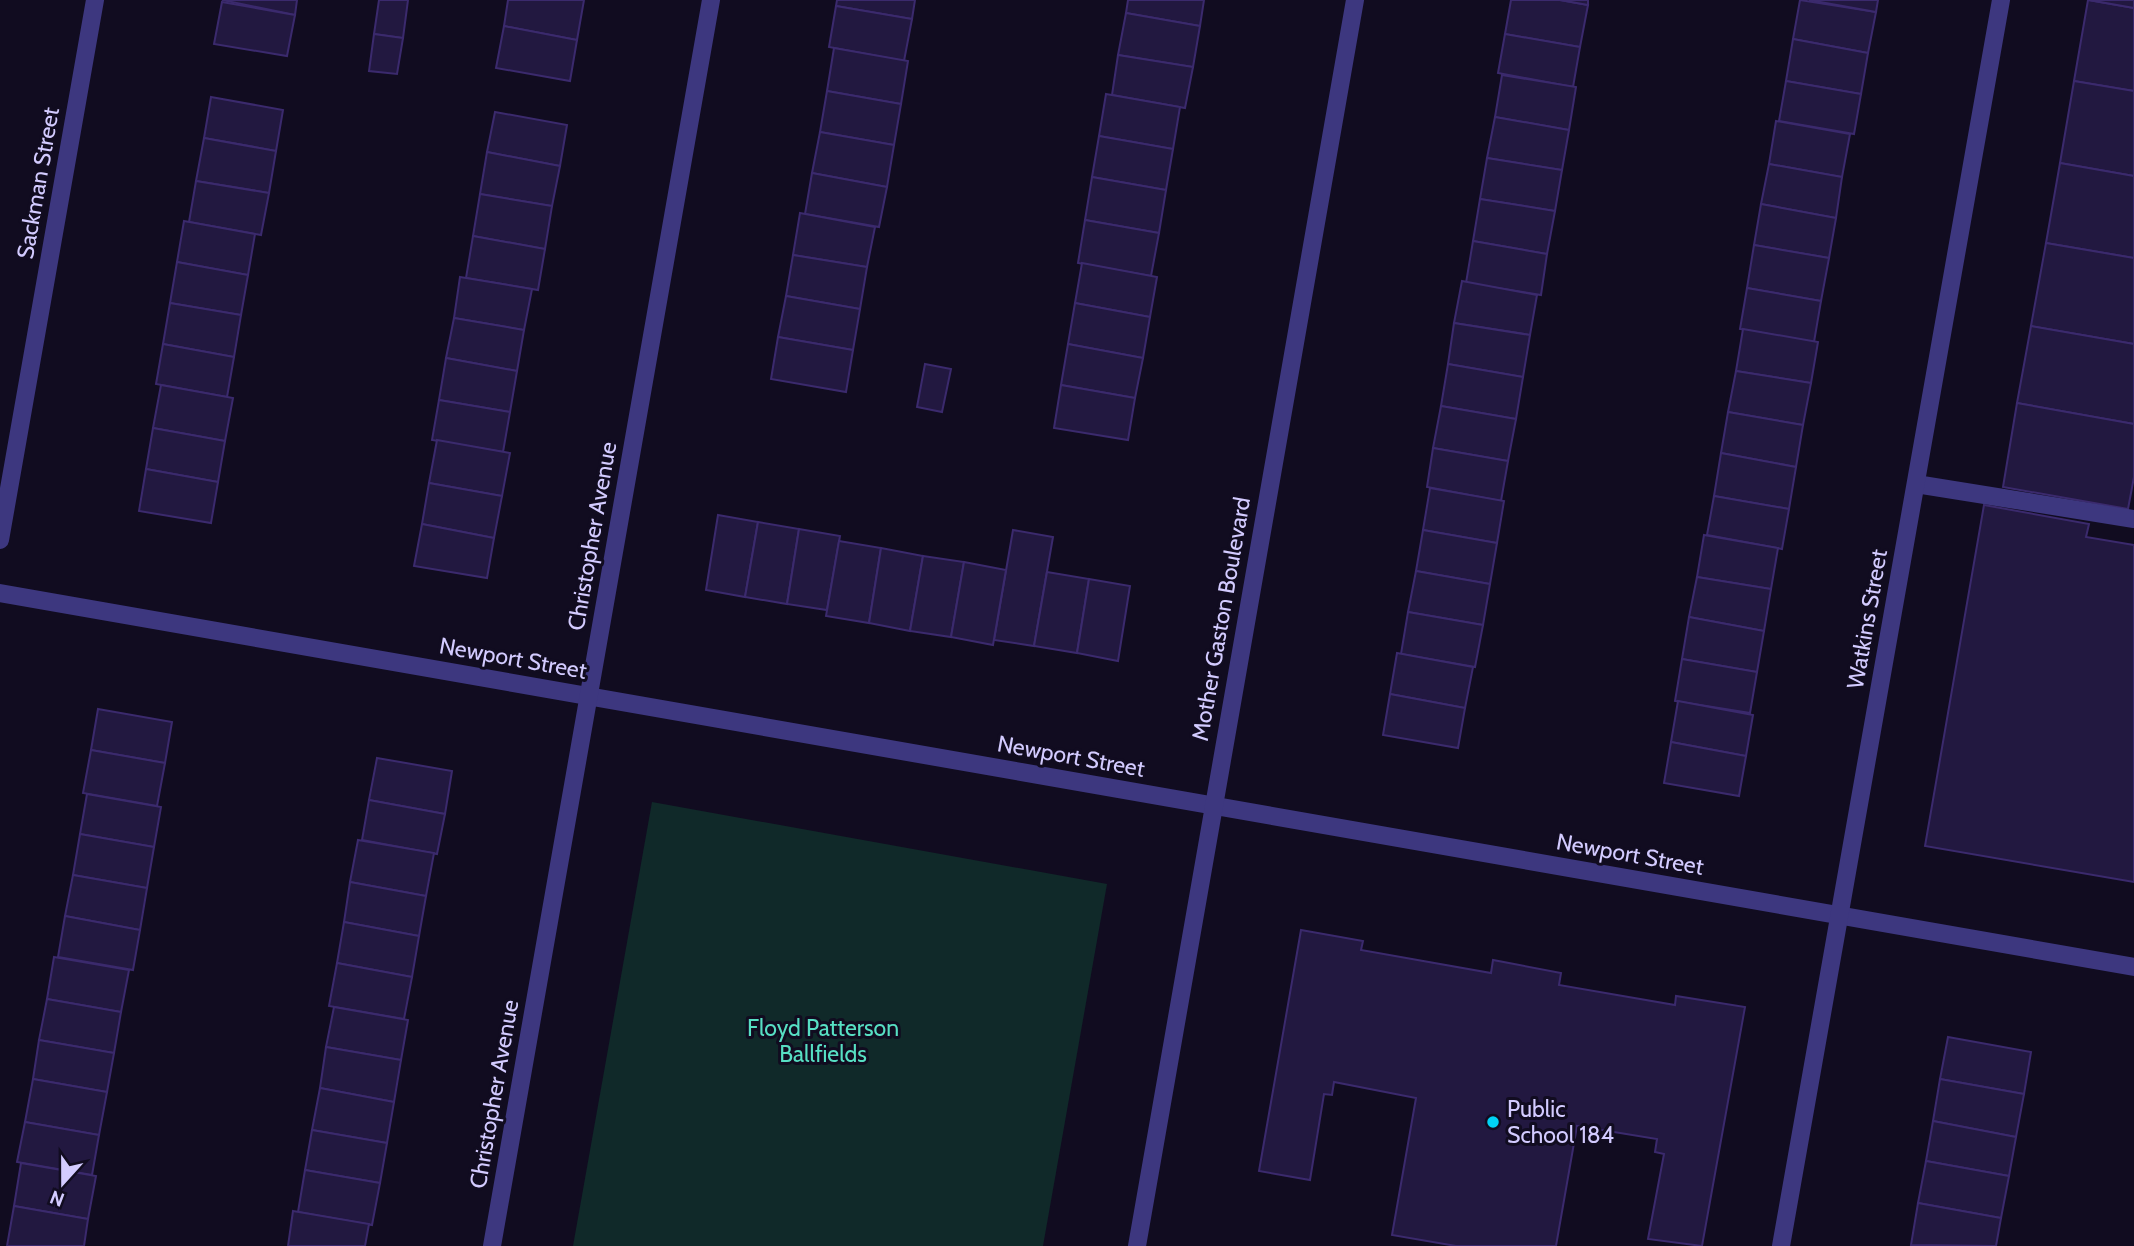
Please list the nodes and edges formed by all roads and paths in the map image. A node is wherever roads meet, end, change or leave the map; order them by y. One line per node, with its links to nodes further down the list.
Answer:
1 (95, 0): 7 (street, Sackman Street)
2 (711, 0): 9 (street, Christopher Avenue)
3 (1355, 0): 10 (street, Mother Gaston Boulevard)
4 (2001, 0): 5 (street, Watkins Street)
5 (1916, 484): 6 (street); 11 (street, Watkins Street)
6 (2134, 519)
7 (0, 540)
8 (0, 593): 9 (street, Newport Street)
9 (589, 696): 10 (street, Newport Street); 13 (street, Christopher Avenue)
10 (1214, 806): 11 (street, Newport Street); 14 (street, Mother Gaston Boulevard)
11 (1839, 916): 12 (street, Newport Street); 15 (street, Watkins Street)
12 (2134, 967)
13 (492, 1246)
14 (1138, 1246)
15 (1780, 1246)

